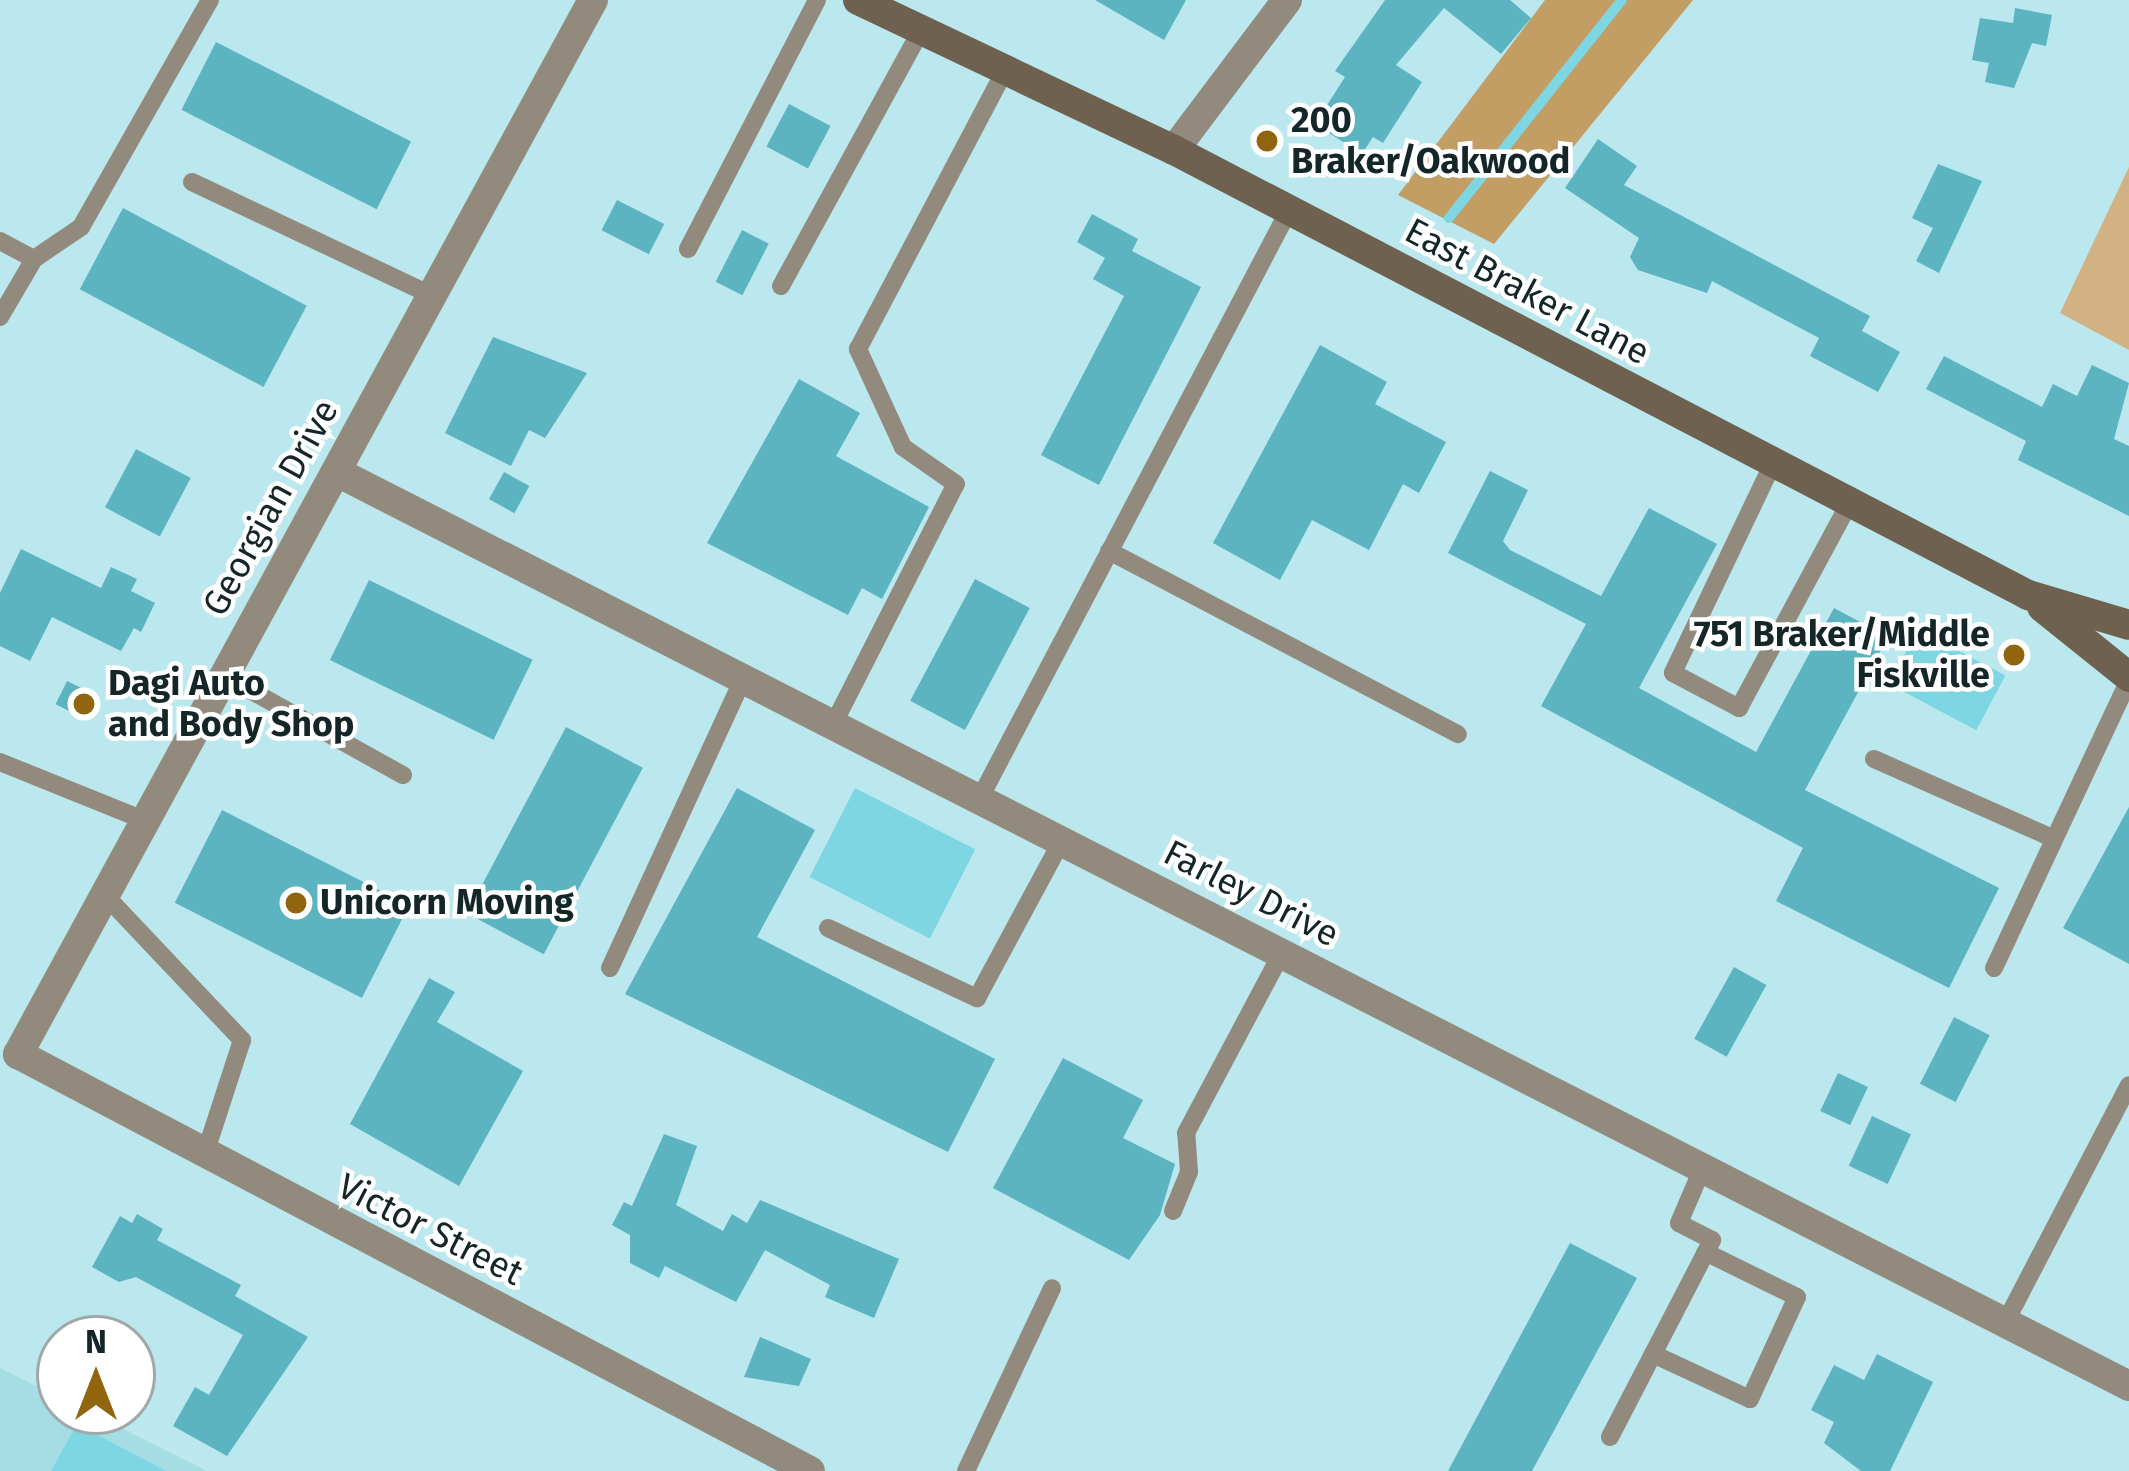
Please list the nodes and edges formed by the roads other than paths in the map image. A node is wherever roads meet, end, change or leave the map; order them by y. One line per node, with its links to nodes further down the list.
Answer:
1 (210, 0): 13 (lane)
2 (593, 0): 15 (street, Georgian Drive)
3 (817, 0): 12 (lane)
4 (858, 0): 6 (main road, East Braker Lane)
5 (1287, 0): 8 (street)
6 (921, 30): 7 (main road, East Braker Lane); 14 (lane)
7 (1005, 70): 8 (main road, East Braker Lane); 26 (lane)
8 (1174, 150): 10 (main road, East Braker Lane)
9 (192, 182): 15 (lane)
10 (1288, 210): 17 (main road, East Braker Lane); 20 (lane)
11 (0, 241): 13 (lane)
12 (688, 249)
13 (34, 259): 16 (lane)
14 (781, 286)
15 (431, 295): 18 (street, Georgian Drive)
16 (0, 317)
17 (1772, 465): 19 (main road, East Braker Lane); 19 (lane)
18 (337, 472): 23 (street, Georgian Drive); 24 (street, Farley Drive)
19 (1849, 504): 21 (main road, East Braker Lane)
20 (1109, 551): 27 (lane); 31 (lane)
21 (2028, 595): 22 (main road, East Braker Lane); 25 (main road, East Braker Lane)
22 (2129, 625)
23 (224, 675): 30 (lane); 32 (street, Georgian Drive)
24 (744, 677): 26 (street, Farley Drive); 38 (lane)
25 (2129, 679): 33 (lane)
26 (834, 723): 31 (street, Farley Drive)
27 (1458, 734)
28 (1874, 758): 33 (lane)
29 (0, 762): 32 (lane)
30 (403, 775)
31 (980, 798): 34 (street, Farley Drive)
32 (141, 819): 35 (street, Georgian Drive)
33 (2051, 838): 39 (lane)
34 (1061, 840): 36 (lane); 37 (street, Farley Drive)
35 (102, 892): 40 (street, Georgian Drive); 42 (lane)
36 (828, 928)
37 (1281, 954): 43 (street, Farley Drive); 44 (lane)
38 (610, 968)
39 (1994, 968)
40 (9, 1047): 42 (street, Victor Street)
41 (2129, 1085): 47 (lane)
42 (204, 1157): 51 (street, Victor Street)
43 (1702, 1168): 45 (lane); 47 (street, Farley Drive)
44 (1173, 1211)
45 (1706, 1252): 48 (lane); 48 (lane)
46 (1052, 1288): 52 (lane)
47 (2005, 1323): 49 (street, Farley Drive)
48 (1653, 1354): 50 (lane)
49 (2129, 1386)
50 (1610, 1437)
51 (810, 1471)
52 (966, 1471)

